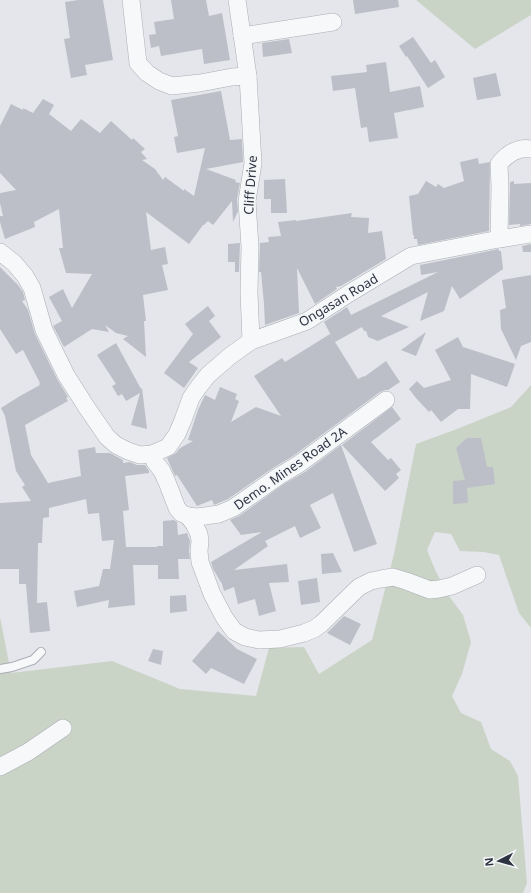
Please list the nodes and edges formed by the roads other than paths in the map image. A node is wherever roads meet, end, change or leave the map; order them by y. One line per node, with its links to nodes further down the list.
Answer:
1 (131, 0): 5 (street)
2 (237, 0): 4 (street, Cliff Drive)
3 (333, 22): 4 (street)
4 (242, 36): 5 (street, Cliff Drive)
5 (248, 76): 10 (street, Cliff Drive)
6 (531, 149): 8 (street)
7 (531, 234): 8 (street, Ongasan Road)
8 (499, 239): 10 (street, Ongasan Road)
9 (0, 252): 12 (street, Ongasan Road)
10 (251, 342): 12 (street, Ongasan Road)
11 (386, 400): 13 (street, Demo. Mines Road 2A)
12 (152, 454): 13 (street)
13 (188, 516): 14 (street)
14 (477, 575)
15 (41, 652): 16 (lane)
16 (0, 669)
17 (63, 728): 18 (street)
18 (4, 761)

